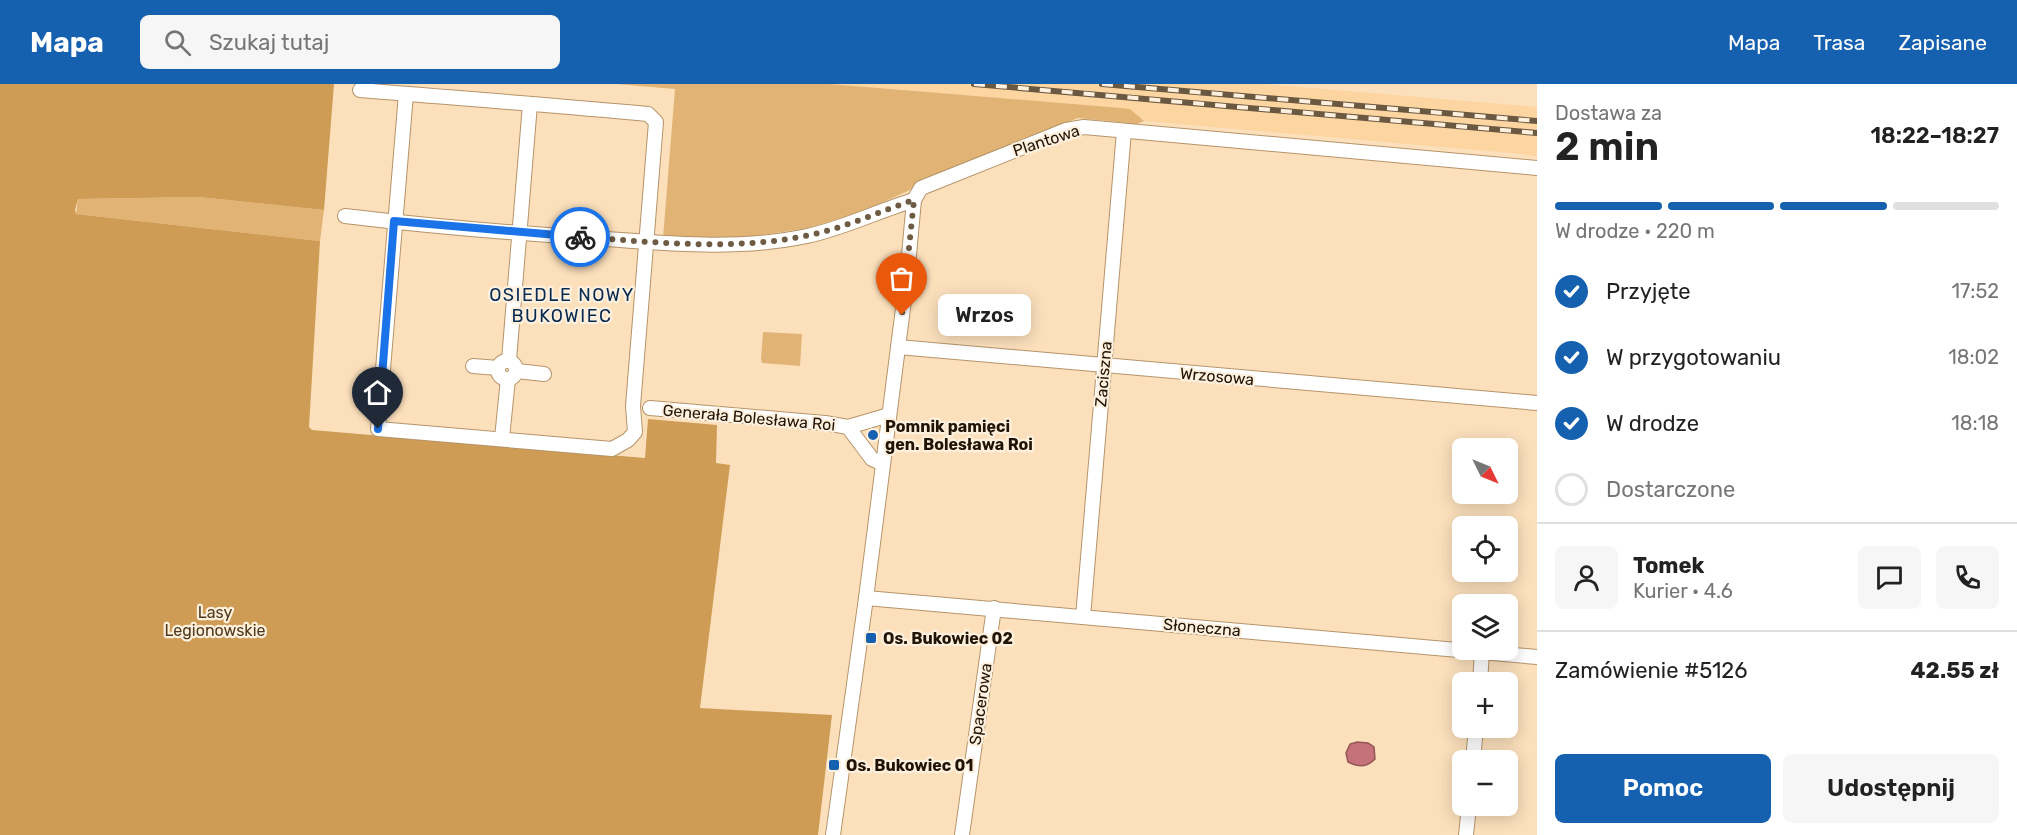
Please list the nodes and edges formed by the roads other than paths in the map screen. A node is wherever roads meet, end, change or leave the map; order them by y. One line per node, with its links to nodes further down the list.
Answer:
1 (360, 90): 2 (street)
2 (406, 94): 3 (street); 8 (street)
3 (530, 104): 9 (street); 10 (street)
4 (1124, 131): 5 (street, Plantowa); 6 (street, Plantowa); 13 (street, Zaciszna)
5 (1537, 168)
6 (914, 200): 10 (street, Plantowa); 11 (street)
7 (345, 216): 8 (street)
8 (394, 221): 9 (street); 20 (street)
9 (520, 233): 10 (street); 14 (street)
10 (646, 242): 20 (street)
11 (898, 347): 13 (street, Wrzosowa); 18 (street)
12 (473, 366): 14 (street)
13 (1103, 366): 16 (street, Wrzosowa); 24 (street, Zaciszna)
14 (508, 370): 15 (street); 20 (street)
15 (544, 374)
16 (1537, 404)
17 (650, 408): 19 (street, Generała Bolesława Roi)
18 (889, 415): 19 (street, Generała Bolesława Roi); 21 (street)
19 (848, 427): 21 (street, Generała Bolesława Roi)
20 (502, 438)
21 (883, 464): 22 (street)
22 (866, 598): 23 (street, Słoneczna); 29 (street)
23 (994, 608): 24 (street, Słoneczna); 30 (street, Spacerowa)
24 (1083, 617): 25 (street, Słoneczna)
25 (1452, 649)
26 (1518, 655): 27 (street, Słoneczna)
27 (1537, 657)
28 (1468, 816): 31 (street)
29 (833, 835)
30 (962, 835)
31 (1466, 835)

